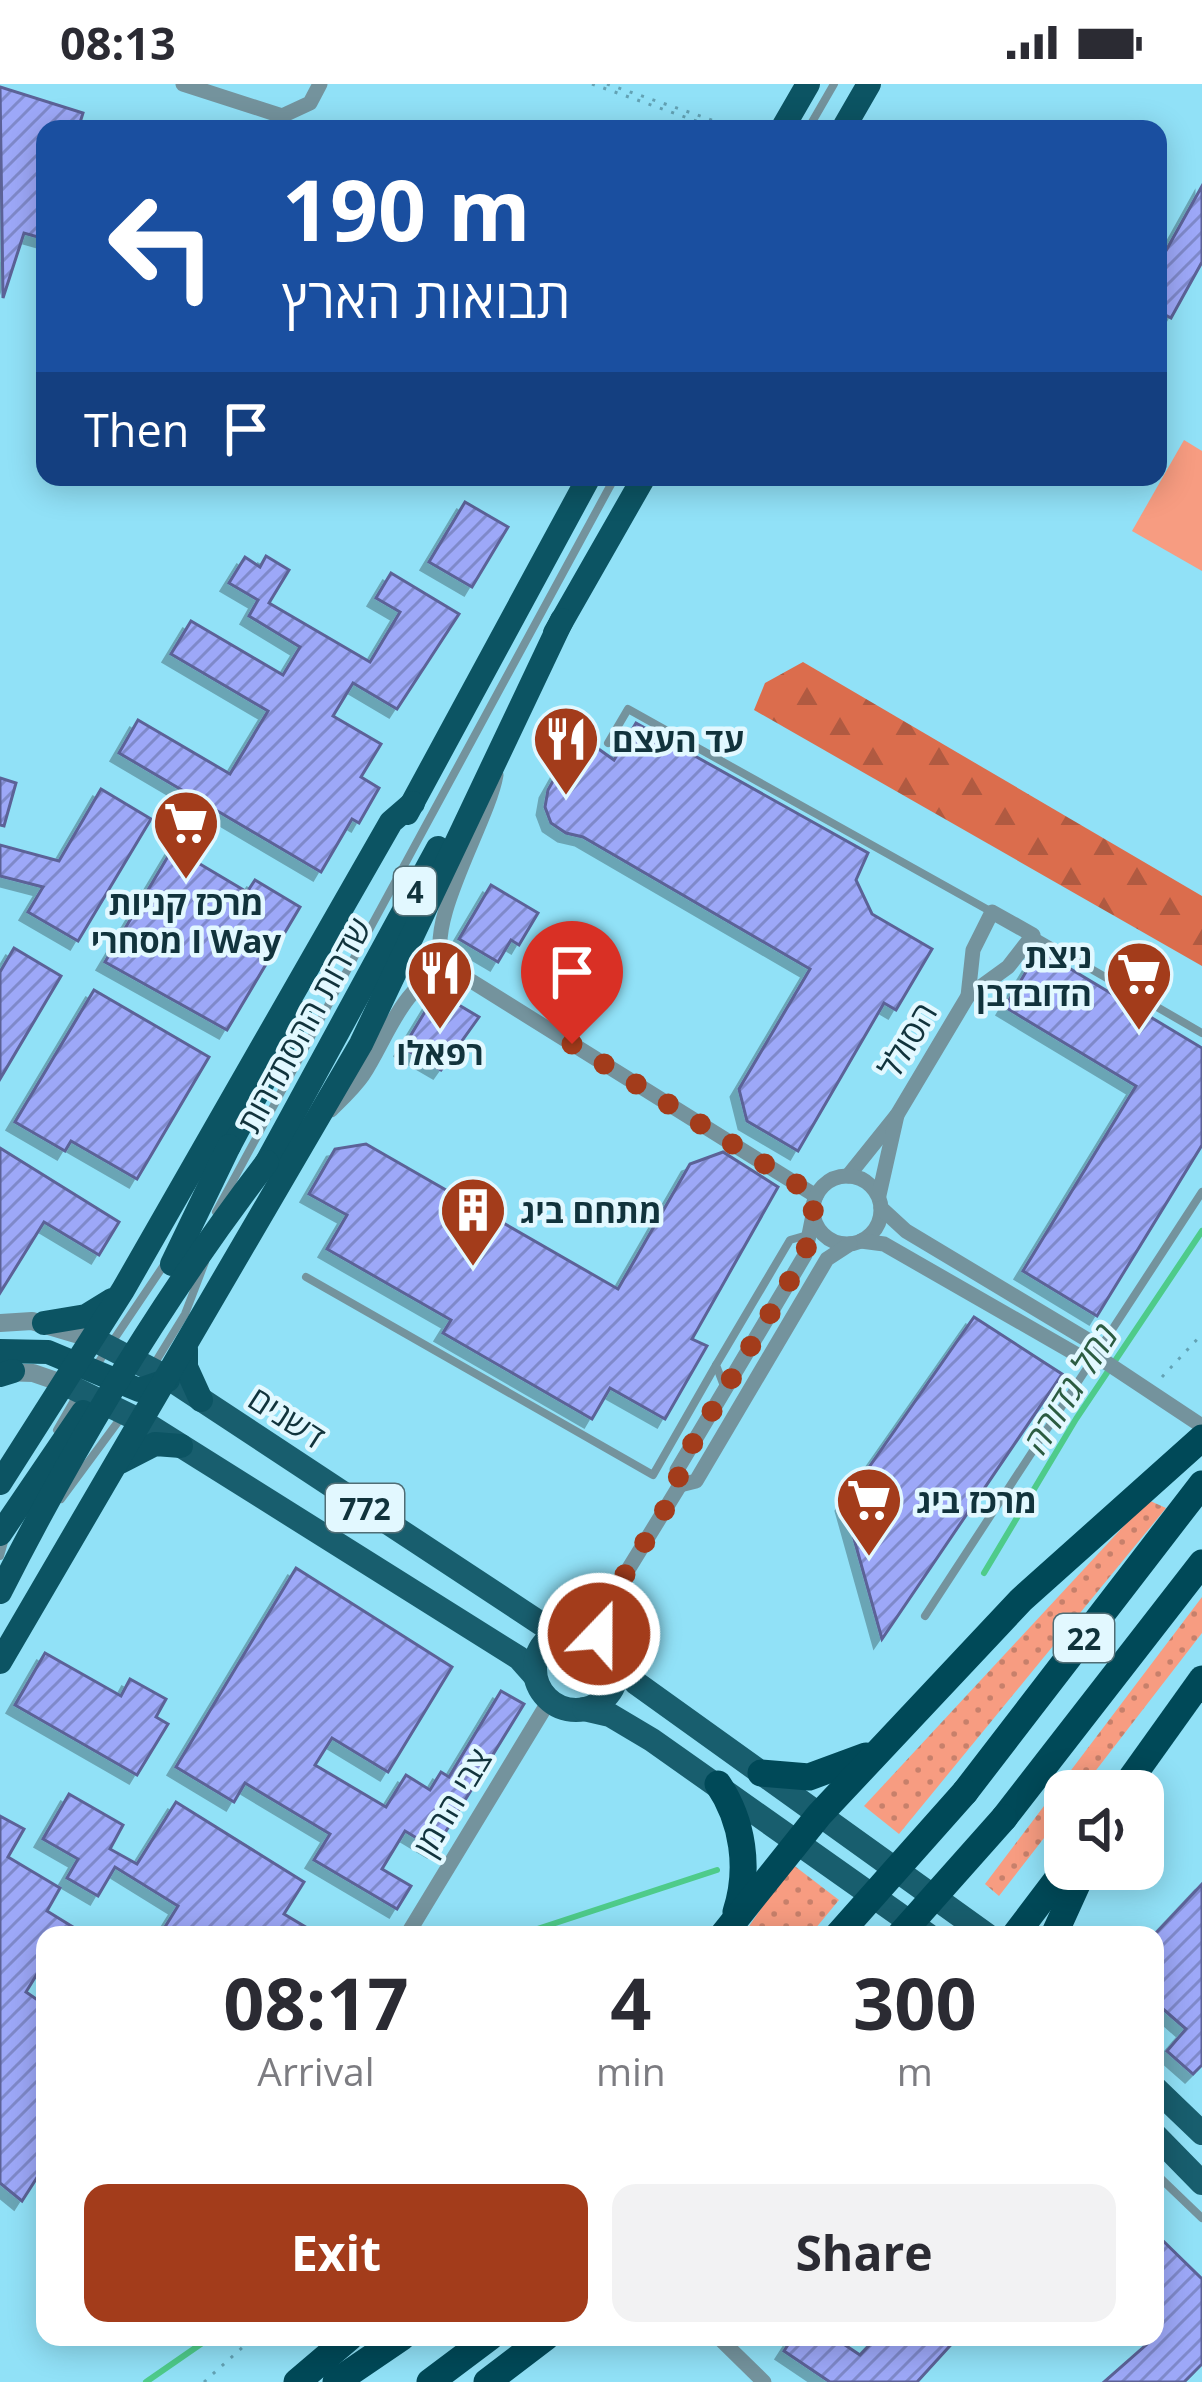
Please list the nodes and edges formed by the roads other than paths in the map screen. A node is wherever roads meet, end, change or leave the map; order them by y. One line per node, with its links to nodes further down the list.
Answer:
1 (183, 84): 2 (street)
2 (320, 84)
3 (808, 84): 6 (highway)
4 (834, 84): 7 (lane)
5 (869, 84): 8 (highway)
6 (787, 120)
7 (813, 120)
8 (849, 120)
9 (584, 486): 15 (highway, שדרות ההסתדרות / 4)
10 (610, 486): 27 (lane)
11 (639, 486): 12 (highway, שדרות ההסתדרות / 4)
12 (562, 620): 14 (highway); 55 (highway, שדרות ההסתדרות / 4, bridge)
13 (608, 743): 16 (lane)
14 (498, 758): 18 (street); 22 (highway)
15 (412, 803): 32 (highway); 52 (highway, שדרות ההסתדרות / 4, bridge)
16 (992, 912): 17 (street); 19 (street, הסולל)
17 (1033, 935): 19 (street, הסולל); 20 (lane)
18 (450, 968): 22 (street); 25 (street)
19 (968, 996): 21 (street, הסולל)
20 (1202, 1033)
21 (897, 1115): 23 (street, הסולל); 26 (street, הסולל)
22 (301, 1140): 36 (highway)
23 (848, 1176): 25 (street); 26 (street)
24 (1202, 1192): 37 (lane)
25 (816, 1196): 28 (street)
26 (880, 1203): 30 (street); 37 (street)
27 (217, 1209): 35 (lane); 41 (lane)
28 (813, 1215): 29 (street); 30 (street)
29 (812, 1233): 38 (lane); 42 (street)
30 (855, 1242): 37 (street); 51 (street)
31 (306, 1277): 38 (lane)
32 (123, 1290): 34 (highway); 35 (highway)
33 (0, 1323): 34 (street)
34 (44, 1323): 35 (street)
35 (100, 1343): 40 (highway); 41 (main road, דשנים / 772)
36 (187, 1348): 41 (highway); 43 (highway)
37 (1102, 1359): 45 (street); 56 (lane)
38 (716, 1364): 42 (lane)
39 (3, 1367): 40 (highway)
40 (78, 1378): 41 (highway); 44 (main road, 772); 48 (highway); 53 (lane)
41 (153, 1379): 43 (main road, דשנים / 772); 44 (highway)
42 (725, 1389): 51 (street)
43 (201, 1400): 57 (main road, דשנים / 772)
44 (134, 1418): 46 (main road, 772); 47 (highway); 53 (lane)
45 (1198, 1437): 65 (highway)
46 (181, 1446): 47 (highway); 61 (main road, 772)
47 (118, 1463): 59 (highway)
48 (8, 1465): 49 (highway)
49 (0, 1483)
50 (1202, 1484): 76 (highway, 22, bridge)
51 (680, 1485): 58 (street)
52 (0, 1534)
53 (0, 1557)
54 (1202, 1564): 77 (highway, 22, bridge)
55 (0, 1592)
56 (925, 1616)
57 (564, 1629): 58 (main road); 61 (main road)
58 (591, 1630): 60 (main road)
59 (0, 1662)
60 (617, 1662): 64 (main road); 67 (main road)
61 (535, 1676): 63 (main road)
62 (1202, 1679): 66 (highway)
63 (550, 1701): 64 (main road); 73 (street, צבי הרמן)
64 (584, 1709): 68 (main road)
65 (886, 1747): 67 (highway); 69 (highway)
66 (1140, 1770)
67 (761, 1774): 69 (main road)
68 (718, 1784): 70 (main road); 74 (highway)
69 (818, 1814): 70 (highway); 79 (main road)
70 (796, 1840): 75 (highway); 78 (main road)
71 (1050, 1890): 80 (highway)
72 (1074, 1890): 81 (highway)
73 (412, 1926)
74 (729, 1926)
75 (730, 1926)
76 (846, 1926)
77 (909, 1926)
78 (915, 1926)
79 (974, 1926)
80 (1022, 1926)
81 (1058, 1926)
82 (1164, 2096): 83 (main road)
83 (1199, 2128)
84 (1164, 2144): 86 (main road)
85 (1164, 2182): 87 (lane)
86 (1202, 2183)
87 (1202, 2218)
88 (339, 2346): 93 (highway)
89 (389, 2346): 94 (highway)
90 (478, 2346): 95 (highway)
91 (534, 2346): 96 (highway)
92 (727, 2346): 97 (street)
93 (297, 2382)
94 (335, 2382)
95 (430, 2382)
96 (487, 2382)
97 (764, 2382)

